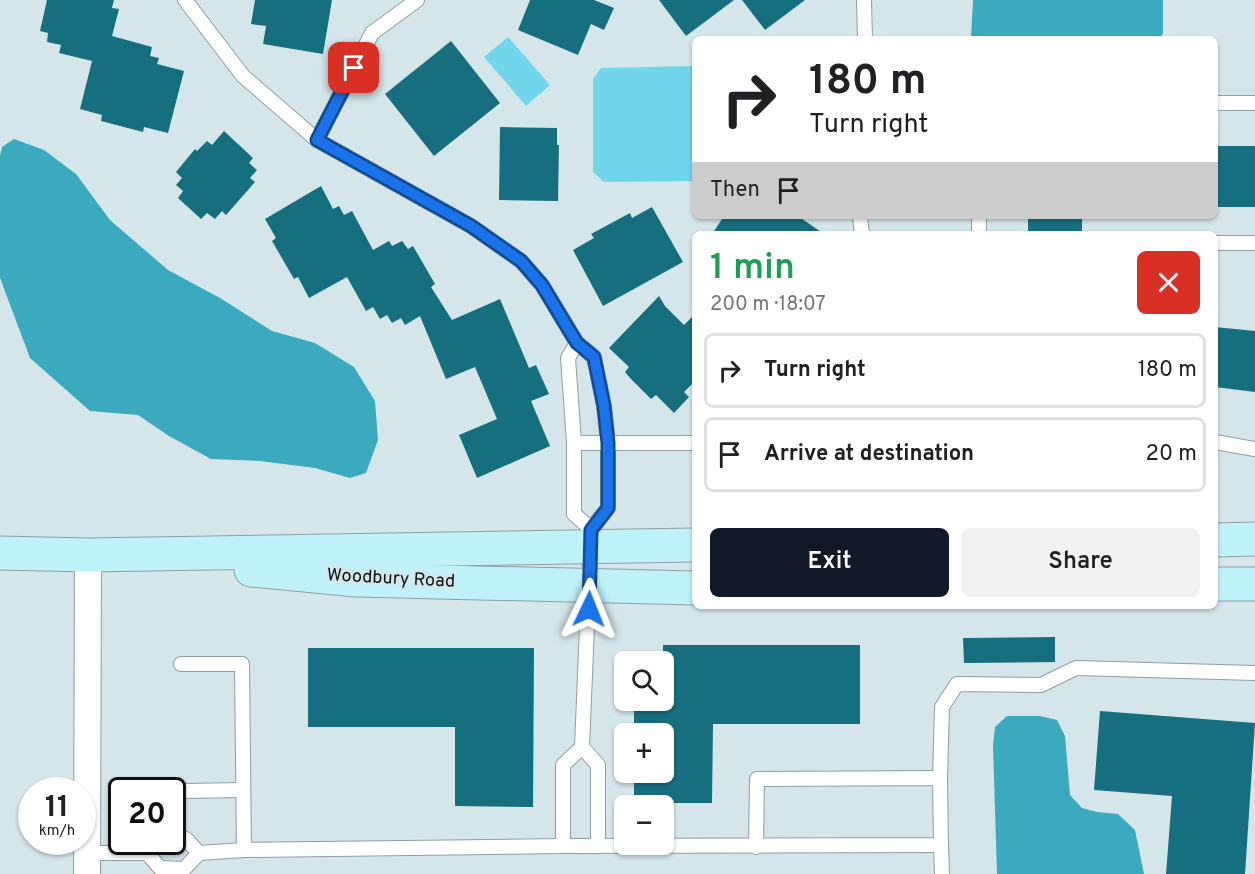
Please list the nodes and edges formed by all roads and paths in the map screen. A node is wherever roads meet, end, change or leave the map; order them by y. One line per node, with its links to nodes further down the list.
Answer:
1 (185, 0): 7 (lane)
2 (417, 0): 7 (lane)
3 (864, 0): 4 (lane)
4 (866, 36)
5 (1218, 103): 6 (lane)
6 (1255, 103)
7 (317, 140): 10 (lane)
8 (1218, 243): 9 (lane)
9 (1255, 243)
10 (577, 343): 11 (lane); 12 (lane)
11 (574, 443): 12 (lane); 16 (lane)
12 (608, 443): 13 (lane); 16 (lane)
13 (692, 443)
14 (1218, 443): 15 (lane)
15 (1255, 449)
16 (591, 538): 19 (street, Woodbury Road); 21 (street, Woodbury Road); 24 (lane)
17 (1255, 539): 18 (street)
18 (1218, 540)
19 (692, 545)
20 (0, 553): 21 (street, Woodbury Road)
21 (88, 555): 24 (street, Woodbury Road); 41 (street)
22 (1218, 584): 23 (street)
23 (1255, 584)
24 (590, 586): 25 (street, Woodbury Road); 28 (lane)
25 (692, 588)
26 (181, 664): 30 (lane)
27 (1255, 673): 29 (lane)
28 (582, 747): 34 (lane); 35 (lane)
29 (940, 778): 33 (lane); 36 (lane)
30 (243, 790): 31 (lane); 37 (lane)
31 (186, 791)
32 (186, 839): 38 (lane)
33 (941, 845): 36 (lane); 42 (lane)
34 (563, 846): 35 (lane); 37 (lane)
35 (598, 846): 36 (lane)
36 (756, 847)
37 (244, 850): 38 (lane)
38 (199, 853): 40 (lane)
39 (135, 855): 41 (lane)
40 (149, 855)
41 (87, 863)
42 (942, 874)

